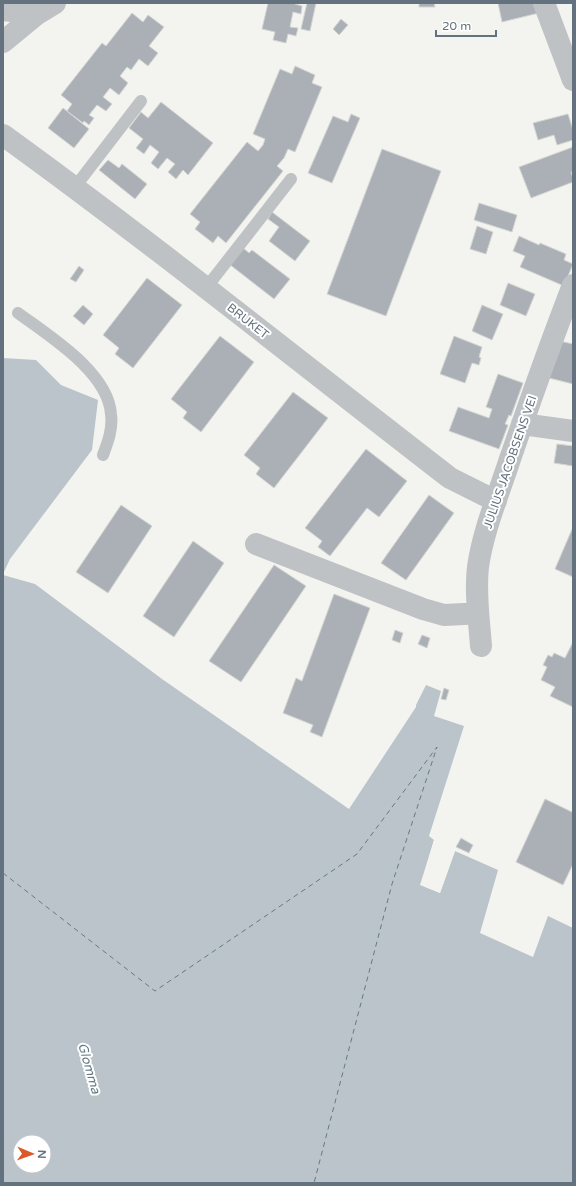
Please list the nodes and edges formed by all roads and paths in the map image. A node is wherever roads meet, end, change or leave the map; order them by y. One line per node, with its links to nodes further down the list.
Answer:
1 (544, 3): 5 (street)
2 (46, 8): 3 (street); 4 (street)
3 (3, 10)
4 (3, 42)
5 (573, 80)
6 (141, 101): 9 (lane)
7 (3, 135): 9 (street, BRUKET)
8 (291, 179): 11 (lane)
9 (75, 187): 11 (street, BRUKET)
10 (573, 285): 13 (street, JULIUS JACOBSENS VEI)
11 (206, 288): 16 (street, BRUKET)
12 (18, 313): 15 (lane)
13 (522, 424): 14 (street); 16 (street, JULIUS JACOBSENS VEI)
14 (573, 431)
15 (103, 455)
16 (496, 501): 18 (street, JULIUS JACOBSENS VEI)
17 (256, 544): 18 (street)
18 (478, 612): 19 (street, JULIUS JACOBSENS VEI)
19 (481, 646)

